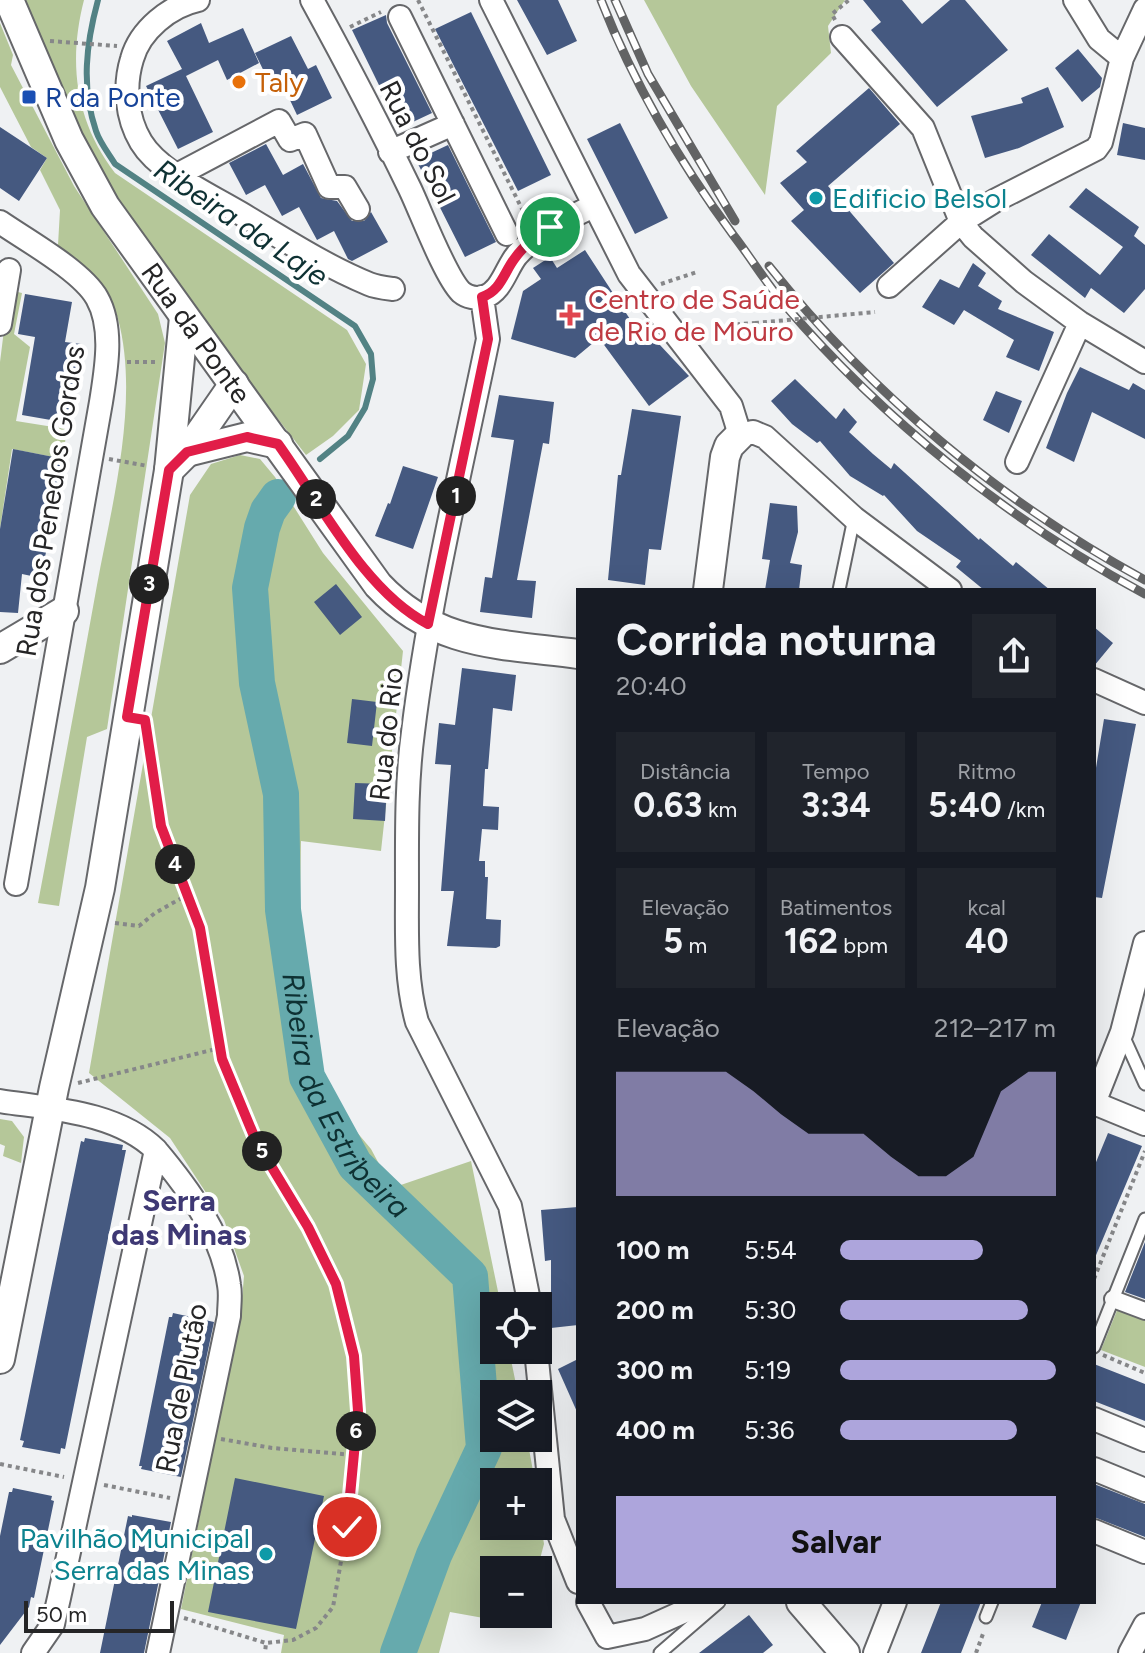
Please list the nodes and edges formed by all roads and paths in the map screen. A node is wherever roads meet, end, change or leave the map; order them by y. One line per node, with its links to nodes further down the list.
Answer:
1 (9, 0): 29 (street, Rua da Ponte)
2 (198, 0): 15 (street)
3 (312, 0): 14 (street, Rua do Sol)
4 (418, 0): 20 (path)
5 (491, 0): 16 (street)
6 (1075, 0): 12 (street)
7 (1145, 9): 12 (street)
8 (400, 17): 13 (street)
9 (842, 37): 19 (street)
10 (64, 42): 11 (path)
11 (107, 46)
12 (1122, 58): 19 (street)
13 (453, 124): 14 (street); 21 (street)
14 (390, 152): 27 (street, Rua do Sol)
15 (177, 175): 17 (street); 25 (street)
16 (593, 206): 20 (street); 26 (street)
17 (358, 209)
18 (0, 222): 46 (street, Rua dos Penedos Gordos)
19 (961, 222): 24 (street); 30 (street)
20 (550, 227): 27 (street)
21 (507, 234)
22 (9, 270): 31 (street)
23 (697, 272): 26 (path)
24 (889, 286)
25 (393, 289)
26 (642, 290): 37 (street)
27 (482, 297): 47 (street, Rua do Rio)
28 (875, 312): 32 (path, bridge)
29 (184, 317): 36 (street, Rua da Ponte); 40 (street)
30 (1080, 323): 33 (street); 41 (street)
31 (0, 324)
32 (728, 325)
33 (1143, 358)
34 (124, 361): 35 (path)
35 (167, 362)
36 (234, 384): 38 (street, Rua da Ponte); 40 (street)
37 (740, 435): 42 (street); 43 (street)
38 (278, 444): 40 (street); 47 (street, Rua da Ponte)
39 (118, 461): 40 (path)
40 (166, 462): 52 (street)
41 (1017, 462)
42 (854, 518): 44 (lane); 45 (street)
43 (708, 588)
44 (839, 588)
45 (947, 588)
46 (64, 611): 48 (street); 53 (street, Rua dos Penedos Gordos)
47 (428, 624): 49 (street, Rua da Ponte); 69 (street, Rua do Rio)
48 (0, 649)
49 (576, 654)
50 (1096, 681): 51 (street)
51 (1145, 703)
52 (127, 717): 54 (path); 55 (street)
53 (16, 884)
54 (187, 895): 55 (path); 58 (path)
55 (93, 920): 60 (street)
56 (1144, 953): 57 (street)
57 (1122, 1032): 59 (lane); 61 (street)
58 (220, 1048): 60 (path); 80 (path)
59 (1145, 1084)
60 (52, 1098): 62 (street, Rua de Plutão); 65 (street, Rua de Plutão); 74 (street)
61 (1096, 1098)
62 (0, 1101)
63 (1096, 1104): 64 (street)
64 (1145, 1124)
65 (156, 1150): 78 (street, Rua de Plutão); 84 (street)
66 (1145, 1151): 68 (path)
67 (1145, 1219): 70 (lane)
68 (1096, 1274)
69 (527, 1292)
70 (1113, 1299): 71 (street); 72 (lane)
71 (1145, 1311)
72 (1096, 1345)
73 (1096, 1351): 76 (path)
74 (0, 1359)
75 (537, 1364): 89 (street)
76 (1145, 1373)
77 (1096, 1420): 79 (street)
78 (204, 1436): 80 (path); 96 (street, Rua de Plutão)
79 (1145, 1440)
80 (354, 1455): 99 (path)
81 (0, 1464): 83 (path)
82 (1096, 1470): 85 (street)
83 (58, 1476)
84 (85, 1482): 86 (path); 100 (street)
85 (1145, 1490)
86 (182, 1501)
87 (1096, 1532): 88 (street)
88 (1145, 1552)
89 (576, 1577)
90 (589, 1604): 91 (street)
91 (701, 1604)
92 (717, 1604): 103 (lane)
93 (803, 1604): 104 (street)
94 (894, 1604): 105 (street)
95 (991, 1604): 97 (lane)
96 (167, 1613): 99 (path); 101 (street, Rua de Plutão)
97 (986, 1617): 106 (path)
98 (1145, 1625): 107 (street)
99 (266, 1643): 102 (path)
100 (33, 1653)
101 (158, 1653)
102 (265, 1653)
103 (660, 1653)
104 (845, 1653)
105 (875, 1653)
106 (976, 1653)
107 (1132, 1653)

